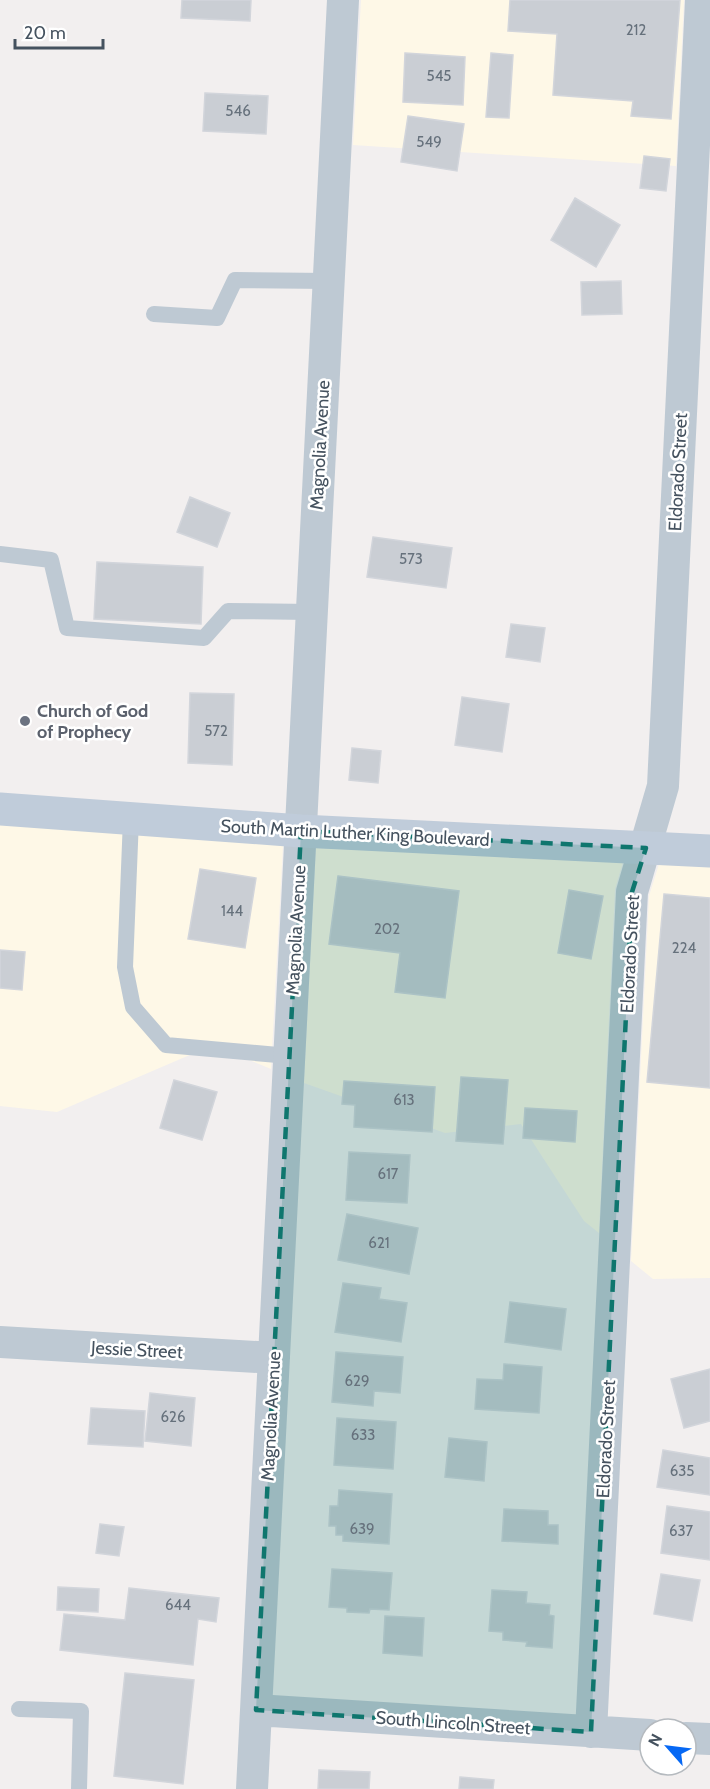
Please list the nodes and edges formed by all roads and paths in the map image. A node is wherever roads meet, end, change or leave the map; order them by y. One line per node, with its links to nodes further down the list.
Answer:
1 (344, 0): 3 (street, Magnolia Avenue)
2 (701, 0): 10 (street, Eldorado Street)
3 (329, 281): 4 (lane); 6 (street, Magnolia Avenue)
4 (154, 314)
5 (0, 554): 6 (lane)
6 (312, 612): 9 (street, Magnolia Avenue)
7 (0, 809): 8 (street, South Martin Luther King Boulevard)
8 (131, 819): 9 (street, South Martin Luther King Boulevard); 12 (lane)
9 (300, 831): 10 (street, South Martin Luther King Boulevard); 12 (street, Magnolia Avenue)
10 (646, 848): 11 (street, South Martin Luther King Boulevard); 17 (street, Eldorado Street)
11 (710, 850)
12 (289, 1056): 14 (street, Magnolia Avenue)
13 (0, 1342): 14 (street, Jessie Street)
14 (274, 1358): 16 (street, Magnolia Avenue)
15 (19, 1709): 19 (lane)
16 (256, 1710): 17 (street, South Lincoln Street); 20 (street, Magnolia Avenue)
17 (591, 1732): 18 (street, South Lincoln Street)
18 (638, 1735)
19 (79, 1789)
20 (252, 1789)

